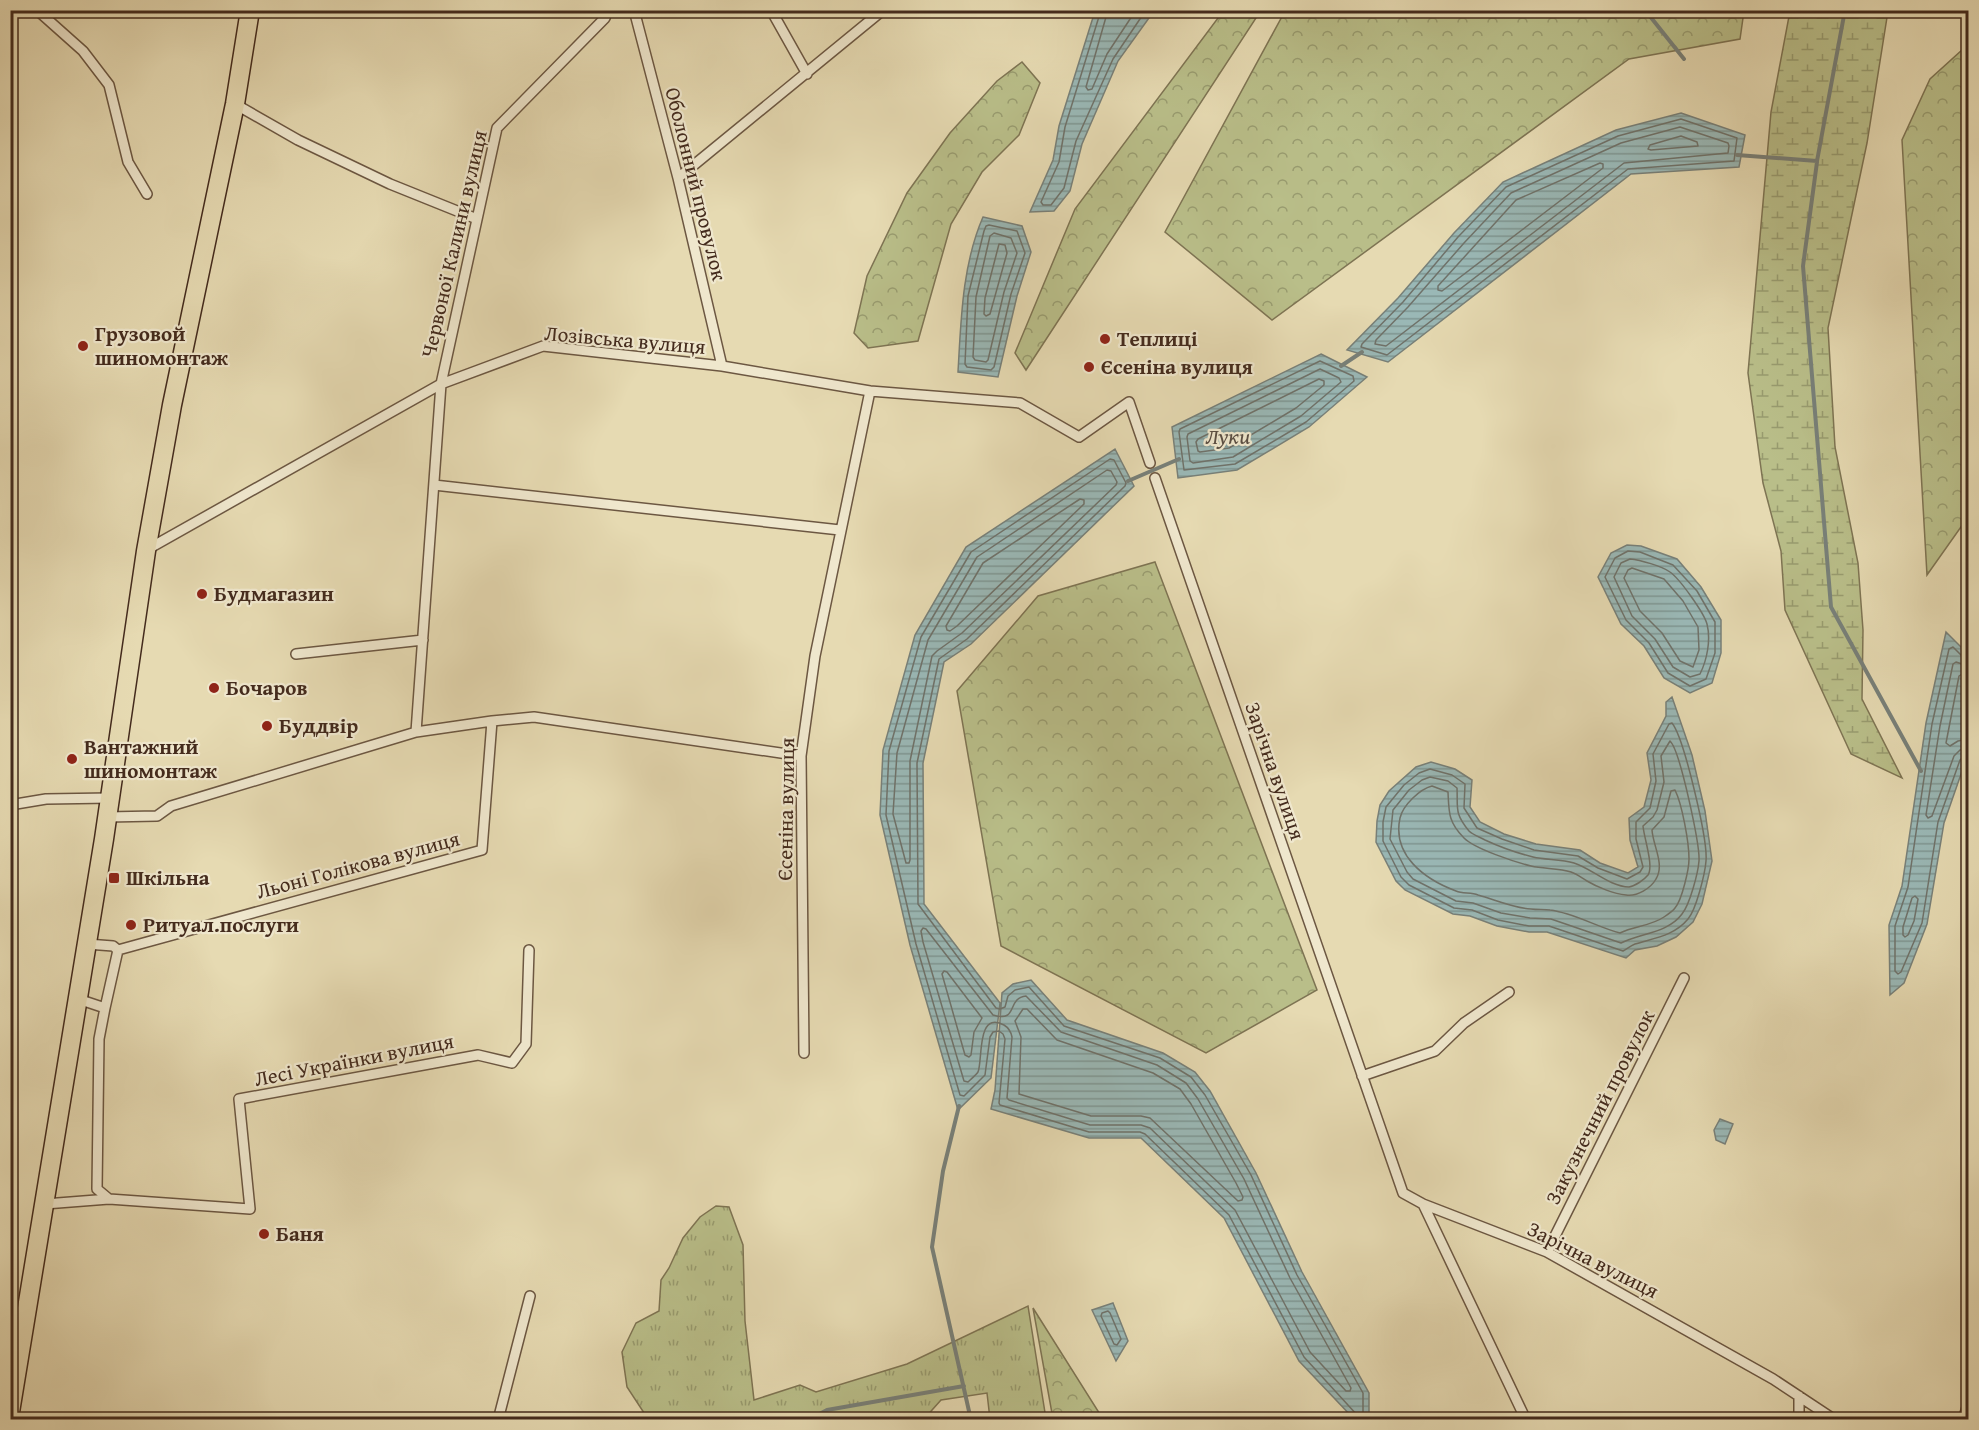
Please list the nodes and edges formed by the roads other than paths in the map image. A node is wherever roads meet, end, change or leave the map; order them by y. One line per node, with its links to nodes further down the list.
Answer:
1 (37, 10): 10 (street)
2 (250, 10): 8 (highway)
3 (608, 10): 11 (street, Червоної Калини вулиця)
4 (634, 10): 9 (street, Оболонний провулок)
5 (771, 10): 7 (street)
6 (884, 10): 7 (street)
7 (807, 74): 9 (street)
8 (236, 104): 11 (street); 19 (highway)
9 (678, 178): 12 (street, Оболонний провулок)
10 (147, 194)
11 (477, 219): 13 (street, Червоної Калини вулиця)
12 (722, 366): 13 (street, Лозівська вулиця); 14 (street, Лозівська вулиця)
13 (441, 384): 17 (street, Червоної Калини вулиця); 19 (street, Лозівська вулиця)
14 (870, 391): 15 (street, Лозівська вулиця); 18 (street, Єсеніна вулиця)
15 (1150, 463)
16 (1155, 478): 36 (street, Зарічна вулиця)
17 (434, 485): 18 (street); 20 (street, Червоної Калини вулиця)
18 (840, 530): 24 (street, Єсеніна вулиця)
19 (146, 551): 25 (highway)
20 (423, 640): 21 (street); 23 (street, Червоної Калини вулиця)
21 (296, 654)
22 (492, 721): 23 (street); 24 (street); 29 (street, Льоні Голікова вулиця)
23 (416, 732): 27 (street)
24 (801, 756): 35 (street, Єсеніна вулиця)
25 (110, 798): 26 (street); 27 (highway)
26 (10, 805)
27 (107, 817): 28 (highway)
28 (87, 944): 29 (street, Льоні Голікова вулиця); 33 (highway)
29 (118, 950): 34 (street)
30 (529, 950): 37 (street, Лесі Українки вулиця)
31 (1684, 978): 40 (street, Закузнечний провулок)
32 (1509, 992): 36 (street)
33 (78, 999): 34 (street); 38 (highway)
34 (105, 1008): 37 (street)
35 (804, 1053)
36 (1362, 1076): 39 (street, Зарічна вулиця)
37 (109, 1199): 38 (street)
38 (45, 1204): 44 (highway)
39 (1423, 1204): 40 (street, Зарічна вулиця); 46 (street)
40 (1547, 1252): 42 (street, Зарічна вулиця)
41 (530, 1296): 45 (street)
42 (1799, 1396): 47 (street); 48 (street, Зарічна вулиця)
43 (1968, 1404): 49 (street)
44 (10, 1412)
45 (498, 1419)
46 (1526, 1419)
47 (1799, 1419)
48 (1835, 1419)
49 (1963, 1419)

